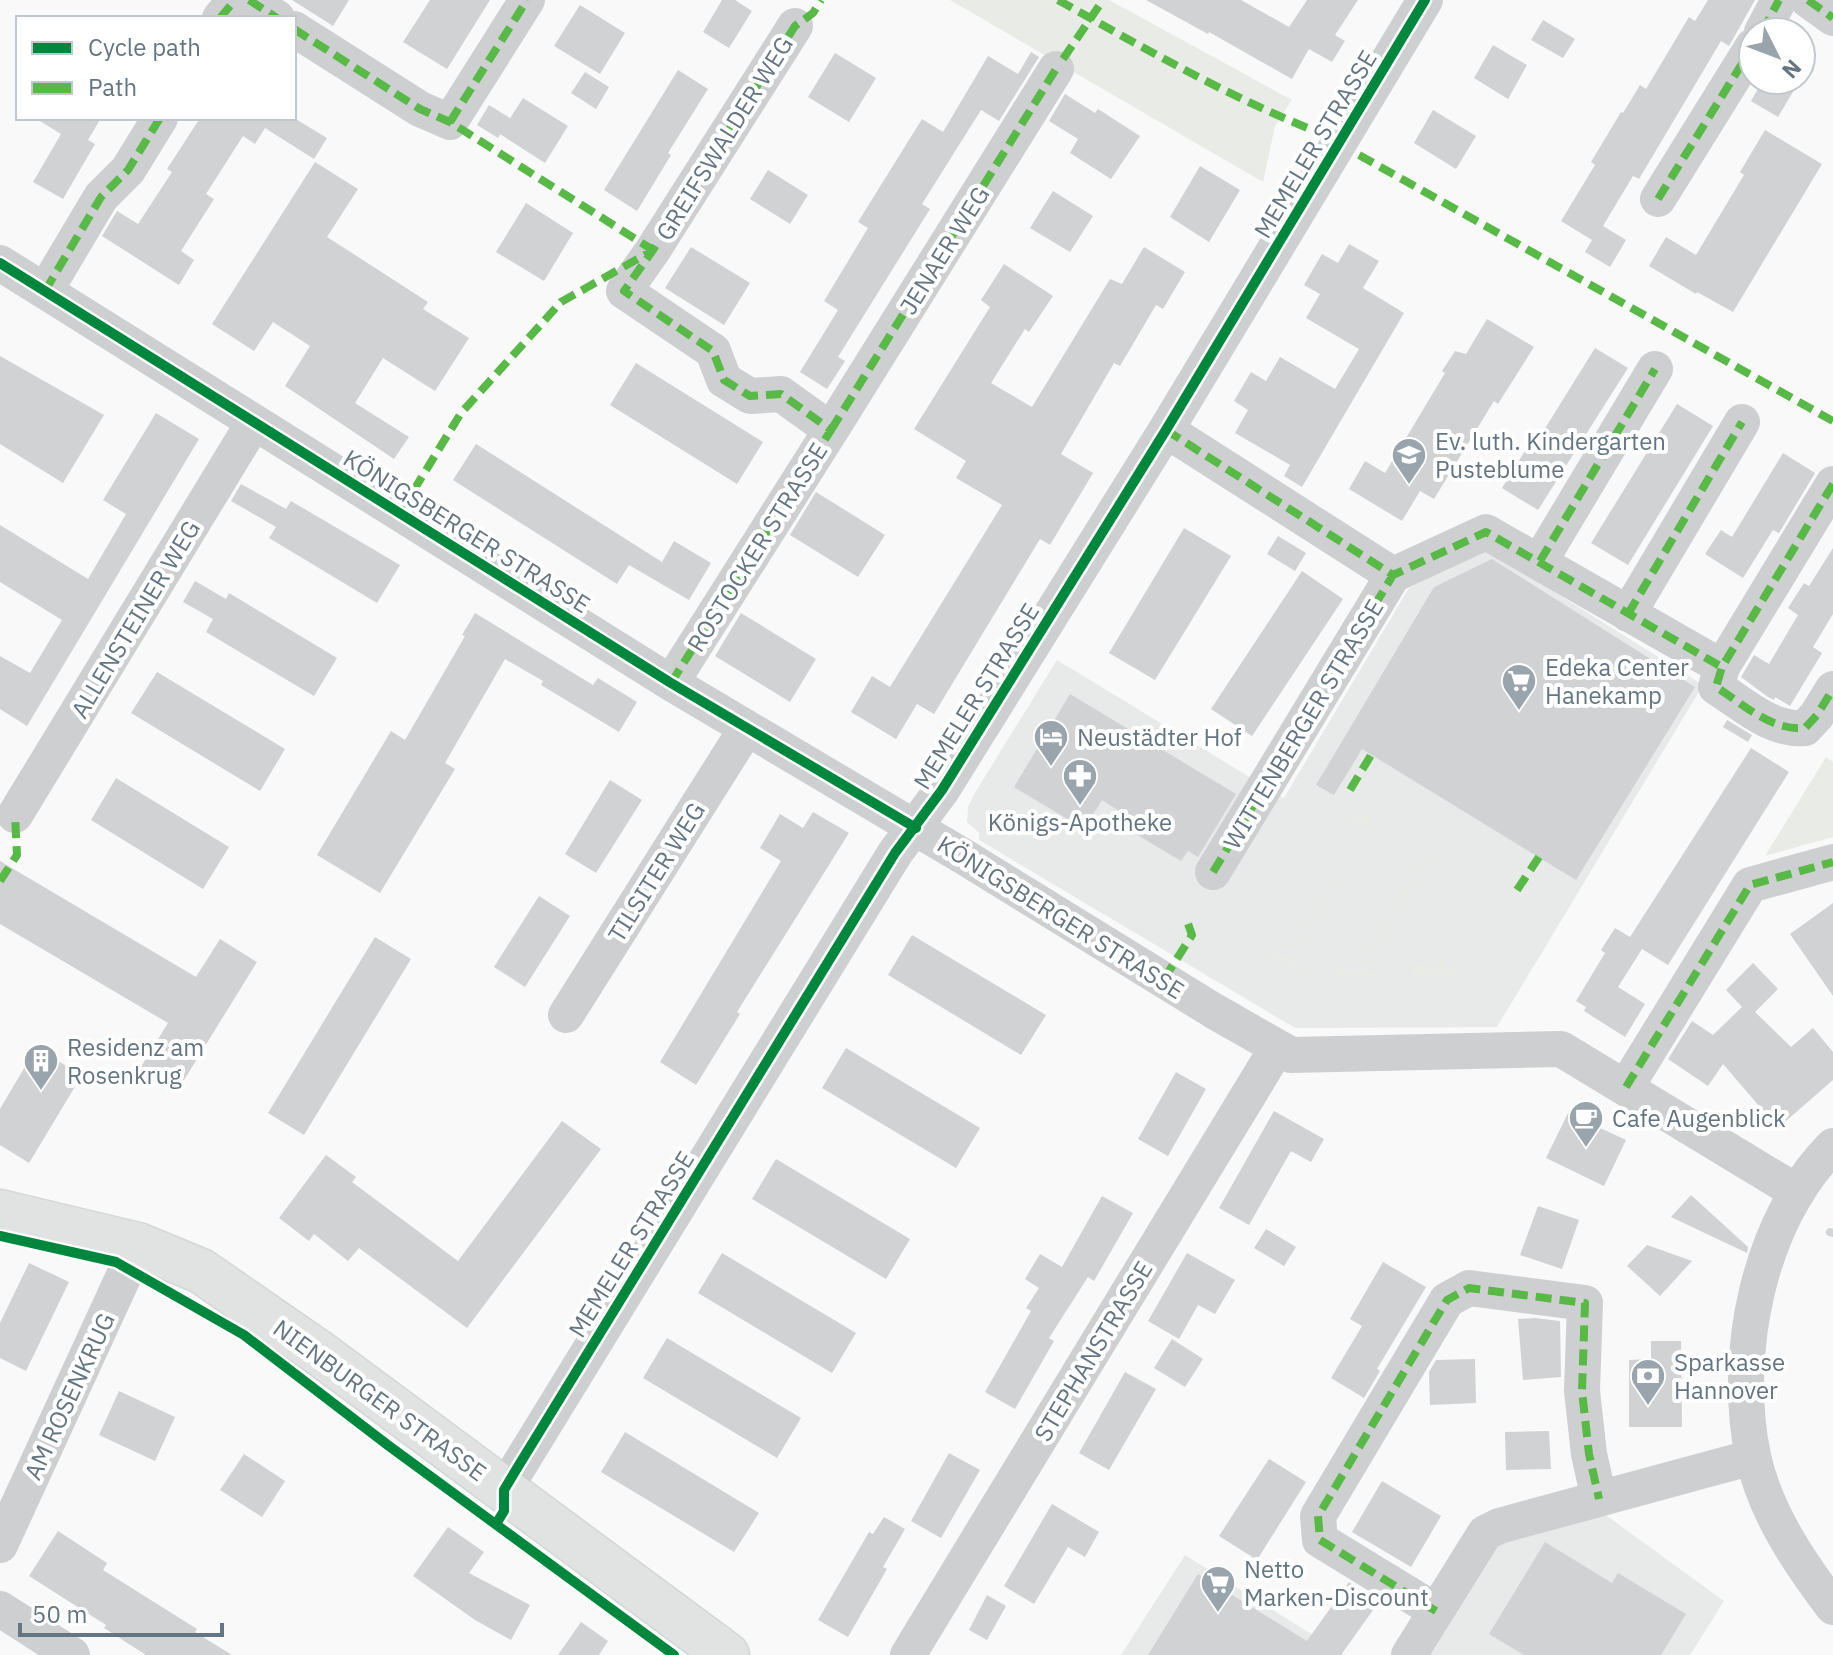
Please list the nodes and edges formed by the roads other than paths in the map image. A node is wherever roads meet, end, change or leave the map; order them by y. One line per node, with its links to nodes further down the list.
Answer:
1 (235, 0): 6 (street)
2 (249, 0): 7 (street)
3 (527, 0): 10 (street)
4 (1425, 0): 22 (street, MEMELER STRASSE)
5 (1808, 0): 8 (street)
6 (222, 16)
7 (274, 16)
8 (1833, 18)
9 (795, 26): 15 (street, GREIFSWALDER WEG)
10 (296, 30)
11 (1056, 69): 21 (street, JENAER WEG)
12 (1737, 72): 14 (street)
13 (159, 120): 17 (street)
14 (1658, 199)
15 (653, 250): 21 (street, ROSTOCKER STRASSE)
16 (0, 263): 17 (street, KÖNIGSBERGER STRASSE)
17 (45, 291): 19 (street, KÖNIGSBERGER STRASSE)
18 (1655, 369): 24 (street)
19 (254, 422): 28 (street, KÖNIGSBERGER STRASSE); 31 (street, ALLENSTEINER WEG)
20 (1742, 422): 26 (street)
21 (831, 430): 28 (street, ROSTOCKER STRASSE)
22 (1166, 430): 25 (street, WITTENBERGER STRASSE); 32 (street, MEMELER STRASSE)
23 (1833, 484): 27 (street)
24 (1540, 561): 25 (street, WITTENBERGER STRASSE); 26 (street, WITTENBERGER STRASSE)
25 (1393, 575): 34 (street, WITTENBERGER STRASSE)
26 (1628, 614): 27 (street, WITTENBERGER STRASSE)
27 (1722, 667): 29 (street)
28 (671, 683): 30 (street, KÖNIGSBERGER STRASSE)
29 (1833, 689)
30 (746, 729): 32 (street, KÖNIGSBERGER STRASSE); 35 (street, TILSITER WEG)
31 (15, 815)
32 (916, 828): 36 (street, KÖNIGSBERGER STRASSE); 43 (street, MEMELER STRASSE)
33 (1833, 862): 37 (street)
34 (1213, 872)
35 (566, 1015)
36 (1277, 1048): 37 (street, KÖNIGSBERGER STRASSE); 51 (street, STEPHANSTRASSE)
37 (1626, 1087): 39 (street, KÖNIGSBERGER STRASSE)
38 (1833, 1146): 39 (street)
39 (1797, 1192): 42 (street)
40 (0, 1212): 41 (main road, NIENBURGER STRASSE)
41 (138, 1245): 43 (main road, NIENBURGER STRASSE); 45 (street, AM ROSENKRUG)
42 (1753, 1457): 44 (street); 46 (street)
43 (504, 1490): 50 (main road, NIENBURGER STRASSE)
44 (1599, 1499): 48 (street); 48 (street)
45 (0, 1545)
46 (1833, 1607)
47 (0, 1609): 49 (street)
48 (1436, 1611): 52 (street)
49 (72, 1655)
50 (727, 1655)
51 (908, 1655)
52 (1409, 1655)

